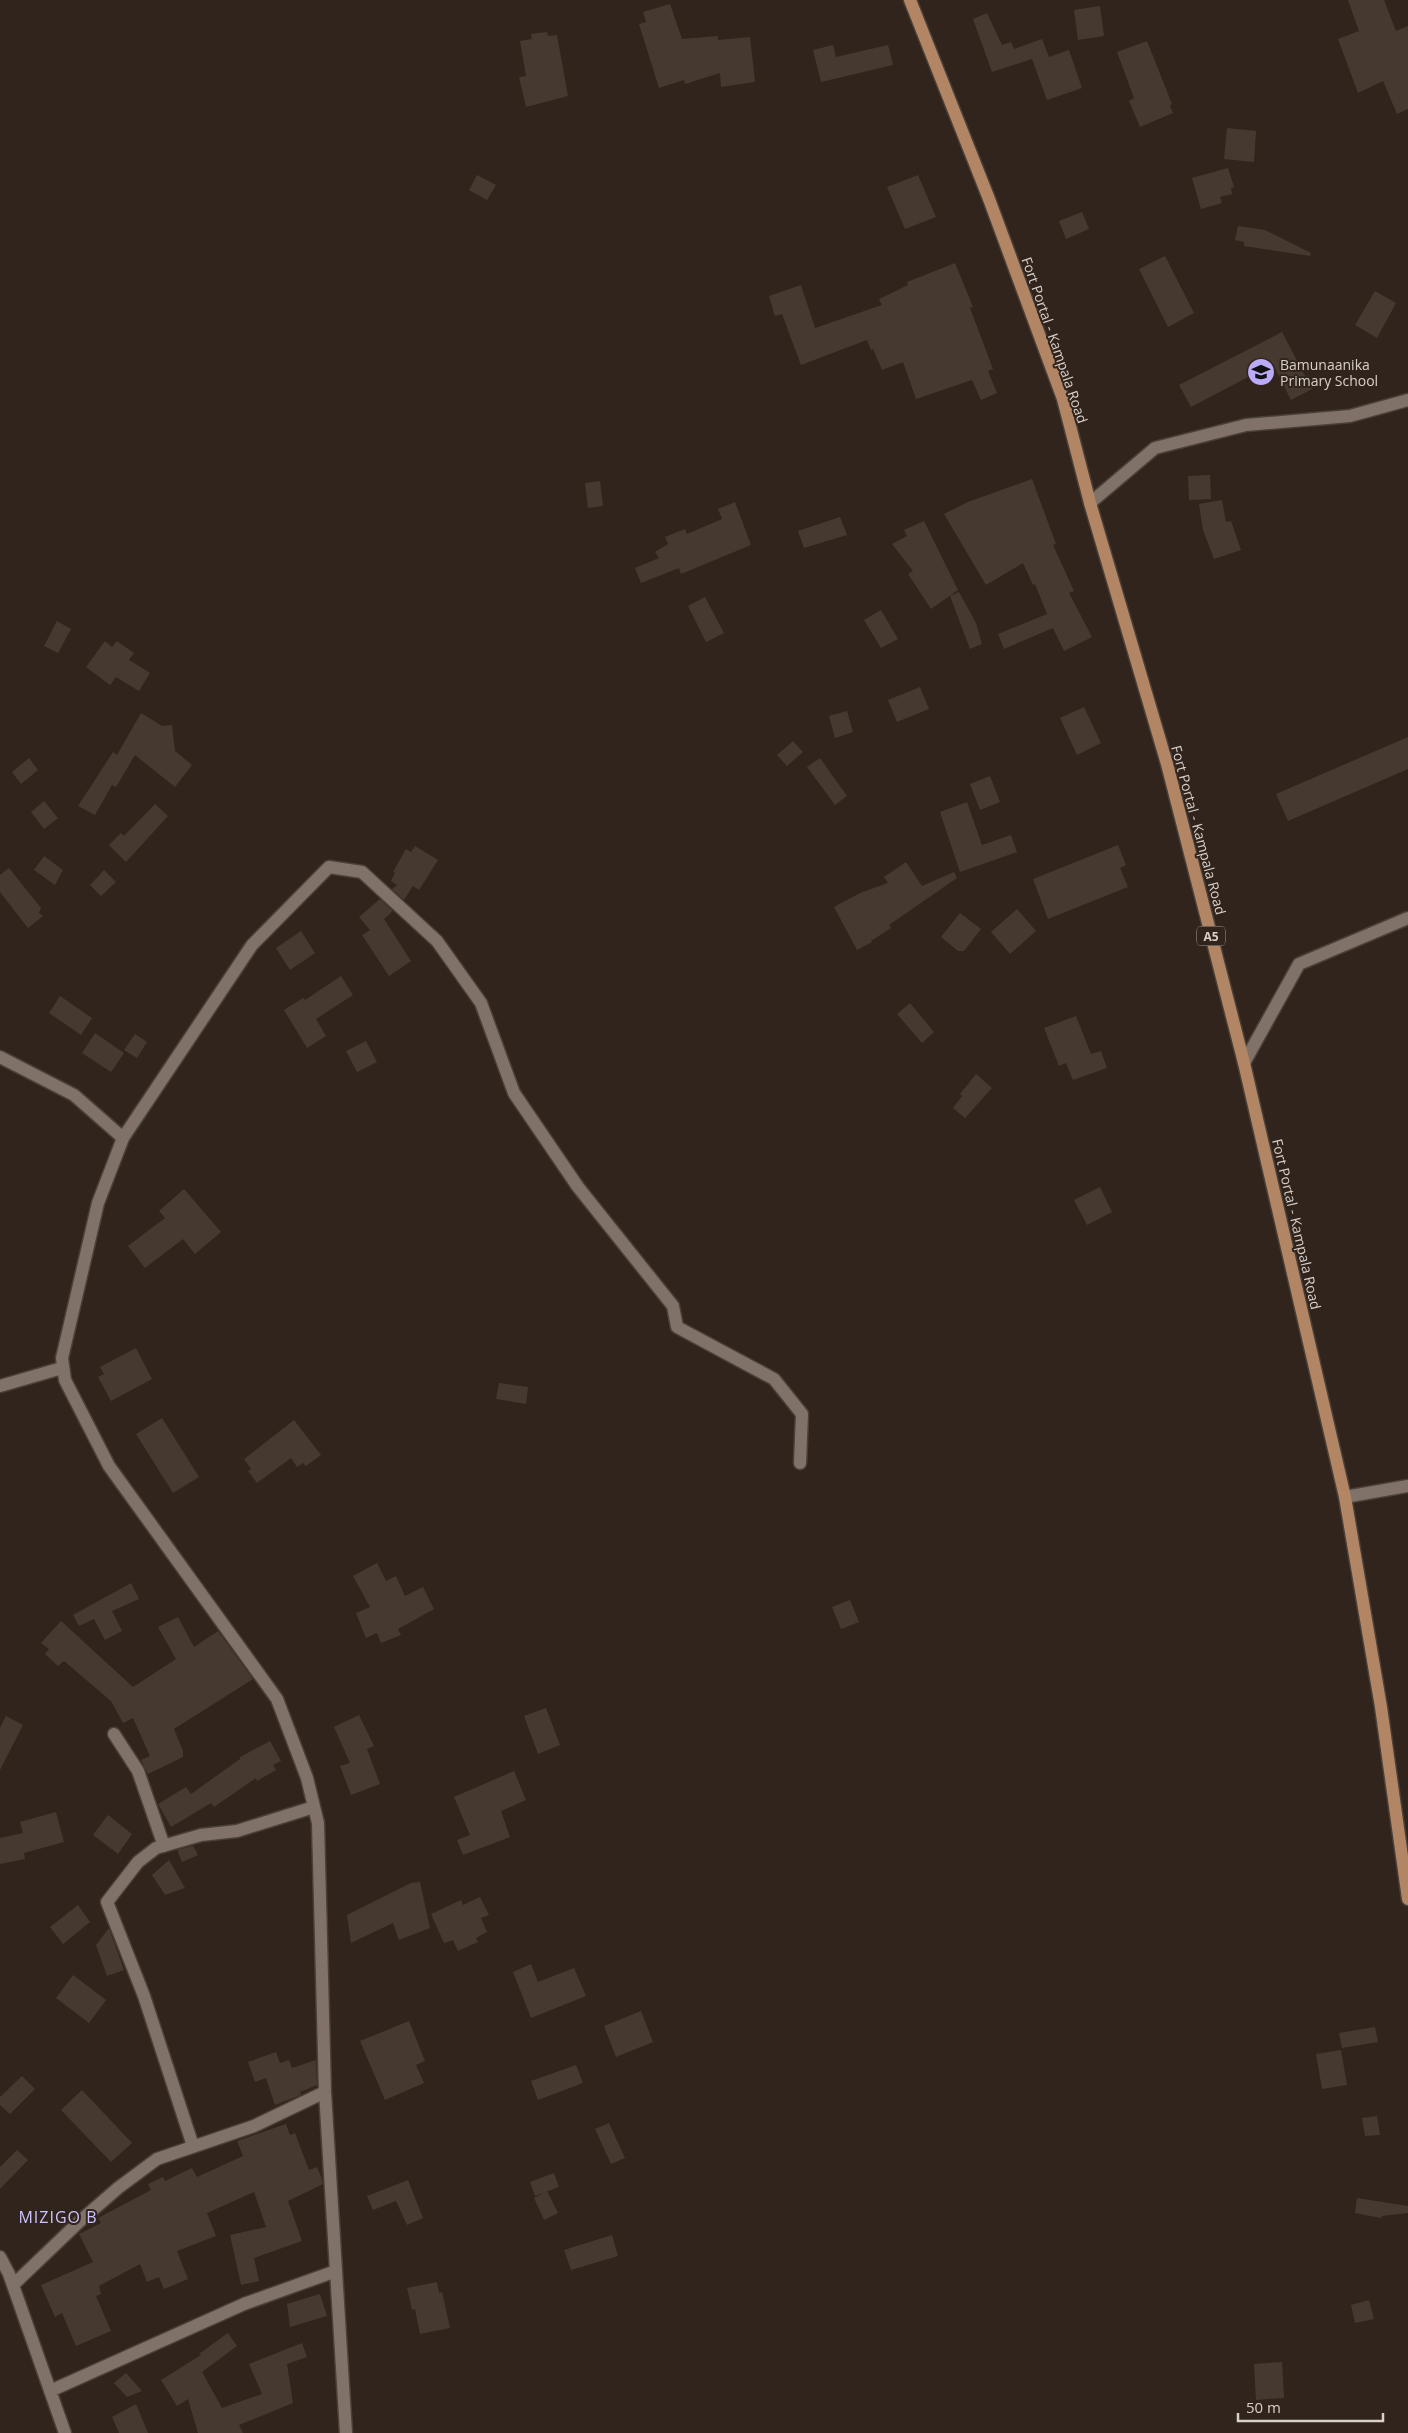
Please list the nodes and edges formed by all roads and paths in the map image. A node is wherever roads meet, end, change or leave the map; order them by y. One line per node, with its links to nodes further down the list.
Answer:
1 (910, 0): 3 (main road, Fort Portal - Kampala Road / A5)
2 (1408, 400): 3 (street)
3 (1090, 503): 6 (main road, Fort Portal - Kampala Road / A5)
4 (1408, 918): 6 (street)
5 (0, 1057): 7 (street)
6 (1244, 1063): 12 (main road, Fort Portal - Kampala Road / A5)
7 (122, 1138): 8 (street); 10 (street)
8 (62, 1368): 9 (street); 14 (street)
9 (0, 1386)
10 (800, 1463)
11 (1408, 1486): 12 (street)
12 (1345, 1497): 16 (main road, Fort Portal - Kampala Road / A5)
13 (114, 1734): 15 (street)
14 (314, 1807): 15 (street); 17 (street)
15 (164, 1846): 18 (street)
16 (1408, 1899)
17 (325, 2092): 18 (street); 20 (street)
18 (193, 2146): 21 (street)
19 (0, 2257): 21 (street)
20 (336, 2271): 22 (street); 24 (street)
21 (13, 2285): 22 (street)
22 (50, 2391): 23 (street)
23 (66, 2433)
24 (346, 2433)

